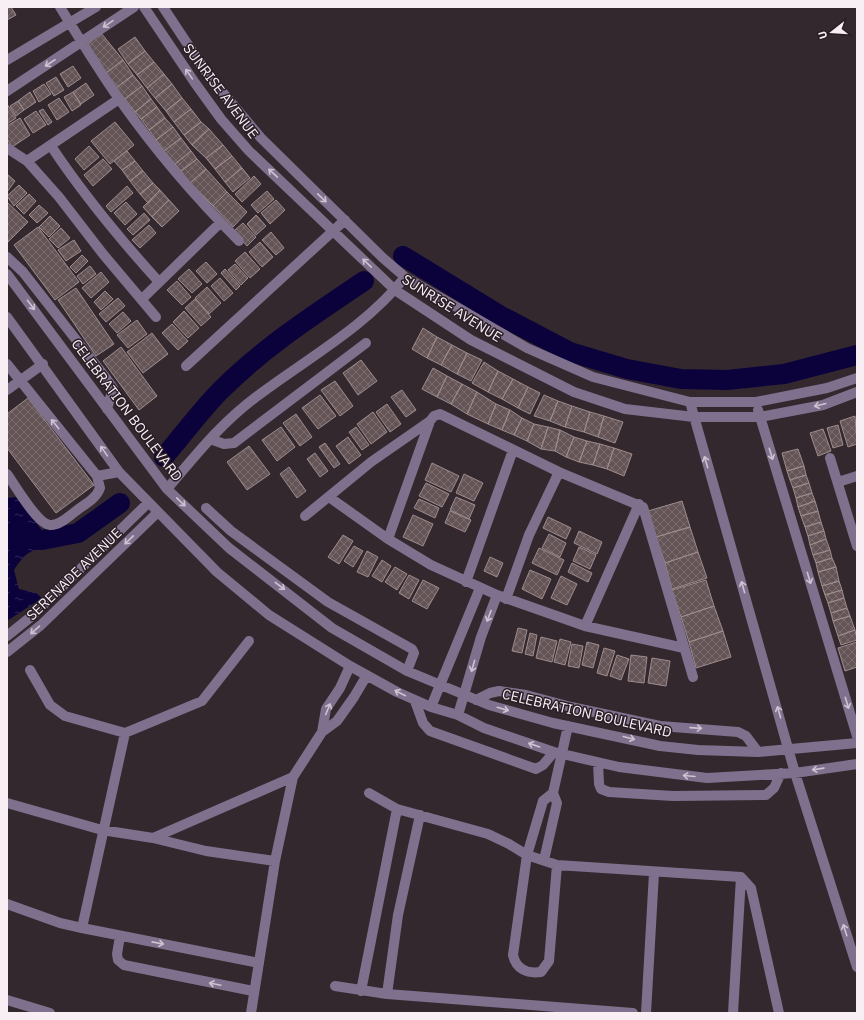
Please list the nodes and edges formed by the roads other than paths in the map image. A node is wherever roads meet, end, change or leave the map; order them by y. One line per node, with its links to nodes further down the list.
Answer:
1 (60, 7): 6 (street)
2 (96, 7): 6 (street)
3 (134, 7): 7 (street, one-way to 7)
4 (144, 7): 16 (street, SUNRISE AVENUE, one-way to 4)
5 (163, 7): 14 (street, SUNRISE AVENUE, one-way to 14)
6 (70, 23): 7 (street); 8 (street)
7 (83, 42): 9 (street, one-way to 9); 10 (street)
8 (7, 60)
9 (7, 91)
10 (119, 99): 11 (street); 15 (street)
11 (51, 146): 13 (street); 21 (street)
12 (7, 148): 13 (street)
13 (27, 161): 23 (street)
14 (345, 220): 16 (street); 20 (street, SUNRISE AVENUE)
15 (220, 223): 17 (street); 21 (street)
16 (334, 230): 22 (street, SUNRISE AVENUE, one-way to 16); 29 (street)
17 (239, 241)
18 (7, 257): 36 (street)
19 (7, 274): 36 (street, CELEBRATION BOULEVARD, one-way to 36)
20 (405, 277): 22 (street); 34 (street, SUNRISE AVENUE)
21 (159, 282): 23 (street)
22 (395, 290): 38 (street, SUNRISE AVENUE); 40 (street)
23 (142, 298): 25 (street)
24 (7, 317): 28 (street)
25 (156, 317)
26 (366, 343): 40 (street)
27 (7, 364): 31 (street)
28 (43, 364): 31 (street); 43 (street, one-way to 28)
29 (186, 366)
30 (857, 378): 35 (street, SUNRISE AVENUE)
31 (20, 380): 32 (street); 46 (street, one-way to 31)
32 (7, 390)
33 (857, 392): 37 (street, SUNRISE AVENUE, one-way to 37)
34 (690, 402): 35 (street, SUNRISE AVENUE); 38 (street)
35 (756, 402): 37 (street)
36 (107, 409): 49 (street, CELEBRATION BOULEVARD)
37 (760, 417): 38 (street, SUNRISE AVENUE); 80 (street, one-way to 80)
38 (694, 418): 82 (street, one-way to 38)
39 (430, 421): 41 (street); 50 (street); 56 (street)
40 (210, 439): 49 (street)
41 (513, 450): 44 (street); 58 (street)
42 (830, 458): 48 (street)
43 (119, 472): 46 (street); 51 (street)
44 (559, 472): 52 (street); 60 (street)
45 (7, 474): 46 (street)
46 (97, 476)
47 (857, 476): 48 (street)
48 (838, 482): 57 (street)
49 (167, 488): 68 (street, CELEBRATION BOULEVARD, one-way to 68)
50 (329, 497): 55 (street); 56 (street)
51 (148, 503): 54 (street); 62 (street, SERENADE AVENUE)
52 (639, 504): 61 (street); 64 (street)
53 (206, 508): 68 (street)
54 (157, 513): 65 (street, SERENADE AVENUE, one-way to 65); 66 (street)
55 (305, 516)
56 (388, 539): 58 (street)
57 (857, 546)
58 (466, 582): 59 (street)
59 (480, 588): 60 (street); 71 (street)
60 (501, 597): 61 (street); 72 (street, one-way to 72)
61 (585, 626): 64 (street)
62 (7, 636)
63 (249, 641): 79 (street)
64 (684, 648): 70 (street)
65 (7, 652)
66 (350, 666): 69 (street); 78 (street, one-way to 66)
67 (30, 670): 79 (street)
68 (407, 671): 71 (street, CELEBRATION BOULEVARD)
69 (367, 676): 74 (street, one-way to 69); 78 (street)
70 (693, 677)
71 (440, 684): 72 (street, CELEBRATION BOULEVARD); 75 (street)
72 (464, 695): 73 (street, CELEBRATION BOULEVARD); 76 (street)
73 (476, 700): 77 (street, CELEBRATION BOULEVARD, one-way to 77); 84 (street, one-way to 84)
74 (415, 701): 75 (street); 83 (street)
75 (431, 707): 76 (street)
76 (458, 715): 83 (street, one-way to 76)
77 (568, 726): 83 (street); 84 (street, CELEBRATION BOULEVARD, one-way to 84)
78 (322, 732): 89 (street)
79 (125, 733): 97 (street)
80 (857, 736)
81 (857, 743): 82 (street, CELEBRATION BOULEVARD)
82 (790, 749): 84 (street, CELEBRATION BOULEVARD); 87 (street)
83 (558, 752): 85 (street); 91 (street)
84 (758, 752)
85 (598, 763): 88 (street, one-way to 85); 88 (street)
86 (857, 764): 87 (street, one-way to 87)
87 (795, 772): 88 (street); 109 (street, one-way to 87)
88 (781, 774)
89 (293, 777): 98 (street); 101 (street)
90 (369, 793): 93 (street)
91 (553, 793): 95 (street); 96 (street)
92 (7, 803): 97 (street)
93 (397, 809): 94 (street); 111 (street)
94 (420, 814): 99 (street); 113 (street)
95 (536, 820): 96 (street); 99 (street)
96 (553, 824): 100 (street)
97 (102, 830): 98 (street); 106 (street)
98 (153, 838): 101 (street)
99 (527, 855): 100 (street); 102 (street)
100 (544, 860): 102 (street)
101 (275, 861): 108 (street)
102 (557, 865): 103 (street)
103 (654, 873): 104 (street); 118 (street)
104 (742, 877): 119 (street); 120 (street)
105 (7, 904): 106 (street)
106 (82, 928): 107 (street)
107 (120, 936): 108 (street, one-way to 108); 112 (street, one-way to 107)
108 (259, 963): 112 (street)
109 (857, 967)
110 (334, 986): 111 (street)
111 (361, 991): 113 (street)
112 (253, 992): 116 (street)
113 (387, 994): 117 (street)
114 (7, 1000): 115 (street)
115 (50, 1013)
116 (251, 1013)
117 (633, 1013)
118 (646, 1013)
119 (733, 1013)
120 (779, 1013)

